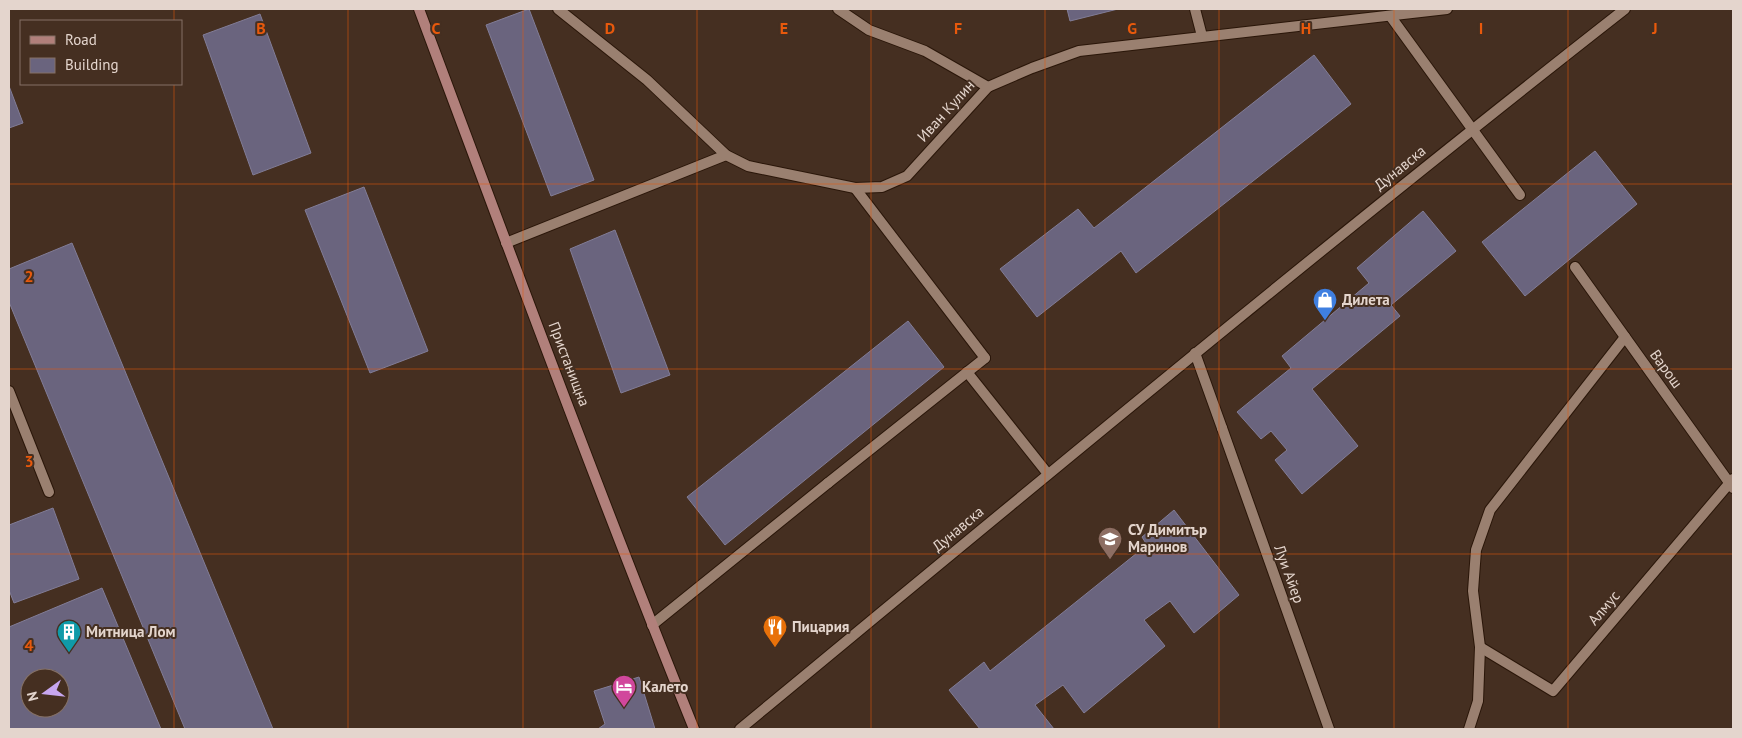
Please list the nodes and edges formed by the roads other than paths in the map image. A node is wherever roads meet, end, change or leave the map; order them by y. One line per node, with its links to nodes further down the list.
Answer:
1 (419, 9): 14 (main road, Пристанищна)
2 (558, 9): 11 (street, Иван Кулин)
3 (838, 9): 9 (street)
4 (1195, 9): 8 (street)
5 (1447, 9): 7 (street, Иван Кулин)
6 (1625, 9): 10 (street, Дунавска)
7 (1391, 16): 8 (street, Иван Кулин); 10 (street)
8 (1202, 36): 9 (street, Иван Кулин)
9 (988, 87): 12 (street, Иван Кулин)
10 (1472, 129): 13 (street); 17 (street, Дунавска)
11 (726, 154): 12 (street, Иван Кулин); 14 (street)
12 (855, 188): 18 (street)
13 (1520, 195)
14 (506, 243): 23 (main road, Пристанищна)
15 (1575, 267): 16 (street, Варош)
16 (1625, 337): 21 (street, Варош); 24 (street)
17 (1195, 353): 20 (street, Дунавска); 27 (street, Луи Айер)
18 (967, 372): 20 (street); 23 (street)
19 (9, 391): 22 (street)
20 (1048, 474): 26 (street, Дунавска)
21 (1732, 484): 24 (street, Алмус)
22 (50, 492)
23 (652, 625): 25 (main road, Пристанищна)
24 (1480, 647): 28 (street)
25 (694, 729)
26 (740, 729)
27 (1329, 729)
28 (1469, 729)

